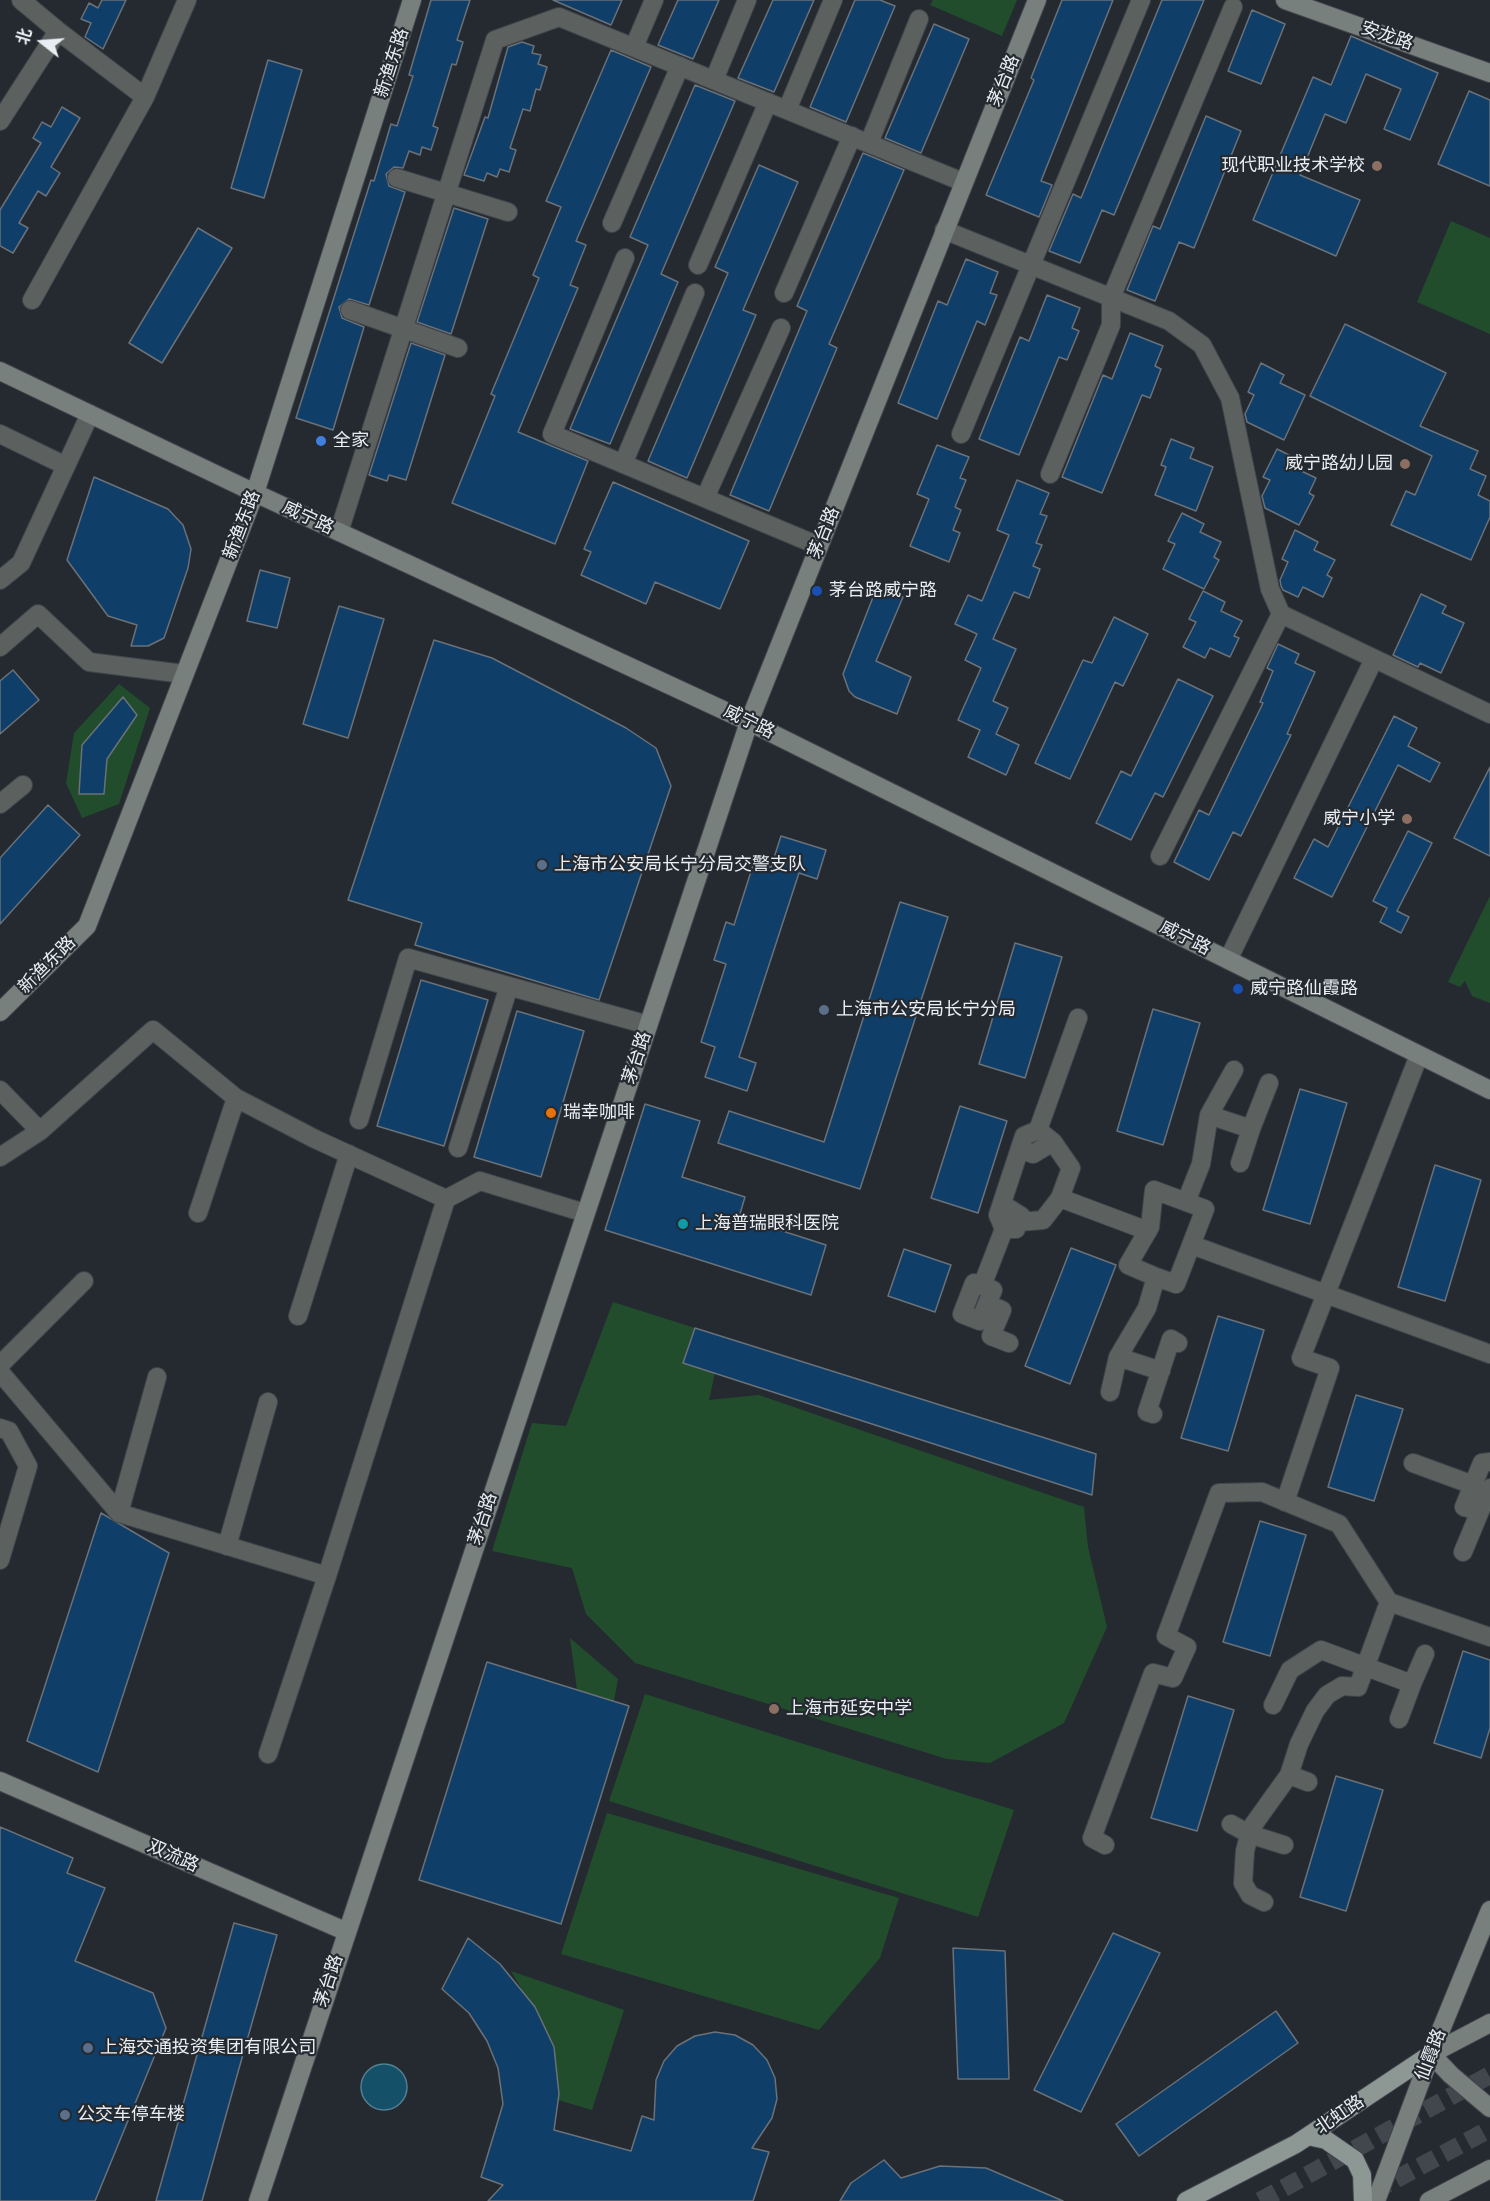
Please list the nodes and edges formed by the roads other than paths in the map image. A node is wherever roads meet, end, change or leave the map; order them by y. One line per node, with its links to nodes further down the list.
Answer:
1 (21, 0): 12 (street)
2 (187, 0): 17 (street)
3 (412, 0): 46 (street, 新渔东路)
4 (654, 0): 13 (street)
5 (747, 0): 16 (street)
6 (833, 0): 19 (street)
7 (1036, 0): 23 (street, 茅台路)
8 (1141, 0): 30 (street)
9 (1285, 0): 15 (street, 安龙路)
10 (1233, 7): 33 (street)
11 (919, 19): 21 (street)
12 (57, 30): 17 (street); 20 (street)
13 (634, 47): 14 (street); 24 (street)
14 (680, 66): 16 (street); 26 (street)
15 (1490, 73)
16 (714, 80): 18 (street)
17 (145, 97): 34 (street)
18 (768, 102): 19 (street); 29 (street)
19 (787, 110): 21 (street)
20 (0, 121)
21 (860, 140): 23 (street); 32 (street)
22 (397, 177): 24 (street)
23 (963, 182): 27 (street, 茅台路)
24 (447, 193): 25 (street); 37 (street)
25 (508, 212)
26 (612, 224)
27 (945, 230): 30 (street); 49 (street, 茅台路)
28 (625, 258): 43 (street)
29 (698, 265)
30 (1030, 265): 33 (street); 42 (street)
31 (695, 293): 43 (street)
32 (784, 293)
33 (1111, 298): 45 (street); 51 (street)
34 (32, 300)
35 (350, 310): 37 (street)
36 (781, 328): 47 (street)
37 (404, 329): 38 (street); 48 (street)
38 (458, 348)
39 (0, 371): 40 (street, 威宁路)
40 (90, 414): 44 (street); 46 (street, 威宁路)
41 (0, 434): 44 (street)
42 (962, 434)
43 (623, 464): 47 (street)
44 (66, 466): 50 (street)
45 (1050, 474)
46 (255, 493): 48 (street, 威宁路); 54 (street, 新渔东路)
47 (705, 498): 49 (street)
48 (339, 532): 56 (street, 威宁路)
49 (819, 546): 56 (street, 茅台路)
50 (0, 580)
51 (1281, 614): 53 (street); 59 (street)
52 (0, 647): 54 (street)
53 (1374, 659): 55 (street); 60 (street)
54 (184, 674): 62 (street, 新渔东路)
55 (1490, 714)
56 (749, 722): 60 (street, 威宁路); 64 (street, 茅台路)
57 (23, 785): 58 (street)
58 (0, 804)
59 (1160, 856)
60 (1228, 960): 65 (street, 威宁路)
61 (509, 986): 64 (street); 72 (street); 77 (street)
62 (0, 1012)
63 (1078, 1018): 74 (street)
64 (648, 1025): 86 (street, 茅台路)
65 (1419, 1055): 69 (street, 威宁路); 93 (street)
66 (1234, 1070): 71 (street)
67 (1269, 1083): 73 (street)
68 (0, 1090): 75 (street)
69 (1490, 1090)
70 (236, 1098): 75 (street); 79 (street); 85 (street)
71 (1209, 1114): 73 (street); 84 (street)
72 (359, 1120)
73 (1251, 1129): 81 (street)
74 (1038, 1130): 76 (street); 78 (street)
75 (40, 1131): 80 (street)
76 (1053, 1142): 78 (street); 82 (street)
77 (458, 1148)
78 (1020, 1149): 87 (street)
79 (349, 1154): 83 (street); 95 (street)
80 (0, 1157)
81 (1240, 1163)
82 (1060, 1198): 87 (street); 88 (street)
83 (446, 1199): 86 (street); 116 (street)
84 (1186, 1202): 88 (street); 89 (street)
85 (198, 1213)
86 (585, 1213): 134 (street, 茅台路)
87 (1007, 1222): 92 (street)
88 (1148, 1231): 90 (street)
89 (1192, 1245): 90 (street); 93 (street)
90 (1156, 1277): 99 (street)
91 (84, 1281): 100 (street)
92 (982, 1286): 94 (street); 94 (street)
93 (1325, 1294): 98 (street); 111 (street)
94 (987, 1304): 97 (street)
95 (298, 1316)
96 (1178, 1342): 101 (street)
97 (1009, 1343)
98 (1490, 1354)
99 (1118, 1357): 101 (street); 104 (street)
100 (0, 1365)
101 (1161, 1371): 106 (street)
102 (0, 1372): 112 (street)
103 (157, 1377): 112 (street)
104 (1110, 1392)
105 (268, 1402): 113 (street)
106 (1153, 1414)
107 (0, 1428): 115 (street)
108 (1490, 1462): 110 (street)
109 (1413, 1463): 110 (street)
110 (1482, 1486): 114 (street)
111 (1285, 1502): 117 (street); 130 (street)
112 (119, 1513): 113 (street)
113 (227, 1546): 116 (street)
114 (1463, 1552)
115 (0, 1560)
116 (327, 1576): 124 (street)
117 (1389, 1602): 118 (street); 120 (street)
118 (1490, 1637)
119 (1425, 1654): 121 (street)
120 (1365, 1666): 121 (street); 122 (street); 125 (street)
121 (1412, 1684): 123 (street)
122 (1273, 1705)
123 (1399, 1719)
124 (268, 1754)
125 (1290, 1775): 127 (street); 129 (street)
126 (0, 1780): 134 (street, 双流路)
127 (1308, 1782)
128 (1231, 1824): 129 (street)
129 (1250, 1834): 131 (street); 132 (street)
130 (1105, 1845)
131 (1284, 1845)
132 (1264, 1902)
133 (1490, 1910): 136 (street, 仙霞路)
134 (345, 1931): 140 (street, 茅台路)
135 (1490, 2023): 136 (street, 北虹路)
136 (1431, 2054): 137 (street); 138 (main road, 北虹路); 143 (street, 仙霞路)
137 (1490, 2108)
138 (1308, 2136): 141 (main road, 北虹路); 142 (main road)
139 (1490, 2169): 144 (street)
140 (258, 2201)
141 (1186, 2201)
142 (1363, 2201)
143 (1376, 2201)
144 (1429, 2201)

